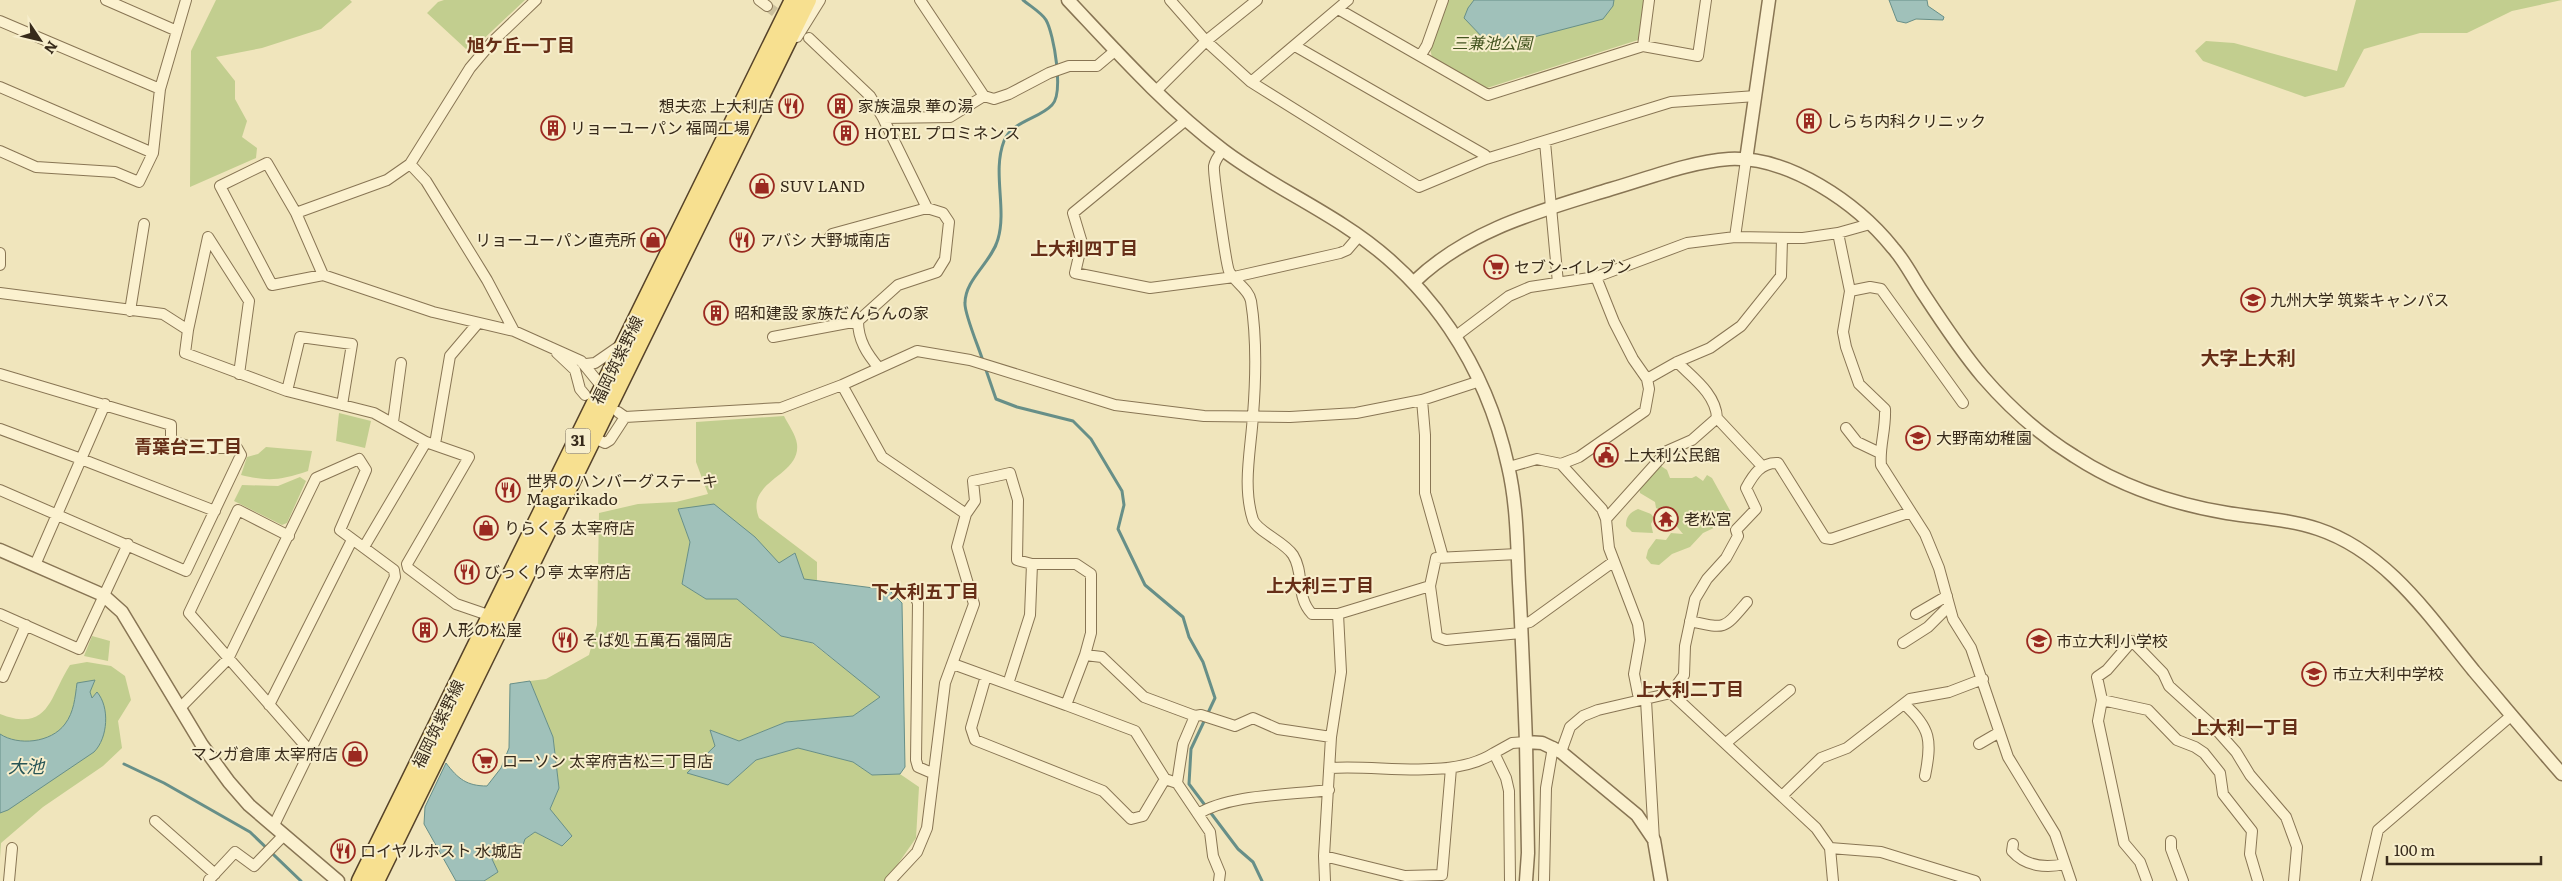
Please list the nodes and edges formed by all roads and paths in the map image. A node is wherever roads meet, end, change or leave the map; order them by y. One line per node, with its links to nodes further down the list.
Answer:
1 (106, 0): 19 (street)
2 (186, 0): 19 (street)
3 (536, 0): 41 (street)
4 (785, 0): 24 (street)
5 (793, 0): 24 (main road, 福岡筑紫野線 / 31)
6 (808, 0): 24 (main road, 福岡筑紫野線 / 31)
7 (820, 0): 24 (street)
8 (920, 0): 31 (street)
9 (1068, 0): 25 (street)
10 (1170, 0): 21 (street)
11 (1257, 0): 21 (street)
12 (1348, 0): 17 (street)
13 (1443, 0): 26 (street)
14 (1649, 0): 23 (street)
15 (1706, 0): 23 (street)
16 (1769, 0): 32 (street)
17 (1338, 8): 22 (street); 26 (street)
18 (0, 21): 29 (street)
19 (177, 31): 29 (street)
20 (810, 38): 33 (street)
21 (1206, 41): 27 (street); 30 (street)
22 (1295, 46): 27 (street); 39 (street)
23 (1643, 46): 26 (street)
24 (776, 50): 68 (main road, 福岡筑紫野線 / 31); 91 (main road, 福岡筑紫野線 / 31)
25 (1116, 50): 30 (street); 31 (street)
26 (1421, 55)
27 (1251, 82): 39 (street)
28 (0, 87): 38 (street)
29 (160, 89): 38 (street)
30 (1156, 91): 34 (street)
31 (984, 96): 33 (street)
32 (1756, 96): 35 (street); 40 (street)
33 (883, 118): 42 (street)
34 (1186, 120): 36 (street); 56 (street)
35 (1545, 142): 39 (street); 43 (street)
36 (1223, 150): 48 (street); 56 (street)
37 (0, 151): 38 (street)
38 (153, 154)
39 (1486, 159)
40 (1746, 160): 43 (street); 46 (street); 49 (street)
41 (410, 164): 44 (street); 65 (street)
42 (927, 208): 51 (street); 62 (street)
43 (1551, 208): 57 (street); 58 (street)
44 (296, 213): 54 (street); 54 (street)
45 (144, 224): 61 (street)
46 (1870, 224): 47 (street); 143 (street)
47 (1838, 233): 50 (street); 59 (street)
48 (1359, 236): 56 (street); 57 (street)
49 (1735, 238): 50 (street); 55 (street)
50 (1782, 239): 70 (street)
51 (826, 242)
52 (0, 253): 53 (street)
53 (0, 265)
54 (322, 275): 63 (street)
55 (1596, 276): 58 (street); 76 (street)
56 (1234, 277): 86 (street)
57 (1414, 282): 66 (street)
58 (1558, 283): 66 (street)
59 (1850, 291): 83 (street); 93 (street)
60 (0, 293): 61 (street)
61 (130, 311): 64 (street)
62 (858, 321): 67 (street); 73 (street)
63 (478, 323): 65 (street); 92 (street)
64 (188, 330): 75 (street); 75 (street)
65 (514, 331): 69 (street)
66 (1456, 336): 77 (street)
67 (773, 337)
68 (625, 342): 72 (street); 79 (main road, 福岡筑紫野線 / 31)
69 (546, 344): 72 (street); 81 (street)
70 (1677, 362): 76 (street); 87 (street)
71 (401, 363): 88 (street)
72 (586, 364): 79 (street)
73 (879, 368): 78 (street); 86 (street)
74 (0, 374): 84 (street)
75 (239, 374): 80 (street)
76 (1648, 379): 95 (street)
77 (1480, 380): 82 (street); 96 (street)
78 (842, 385): 91 (street); 102 (street)
79 (603, 388): 122 (main road, 福岡筑紫野線 / 31)
80 (287, 391): 85 (street); 85 (street)
81 (585, 395)
82 (1422, 400): 86 (street); 110 (street)
83 (1963, 403)
84 (105, 404): 94 (street); 99 (street)
85 (342, 405): 88 (street)
86 (1253, 416): 120 (street)
87 (1717, 418): 97 (street); 103 (street)
88 (393, 422): 92 (street)
89 (1846, 428): 93 (street)
90 (0, 429): 94 (street)
91 (594, 438): 176 (main road, 福岡筑紫野線 / 31)
92 (431, 443): 107 (street); 122 (street)
93 (1880, 453): 100 (street)
94 (82, 459): 99 (street); 101 (street)
95 (1560, 464): 96 (street); 103 (street)
96 (1509, 466): 109 (street)
97 (1762, 466): 100 (street); 123 (street)
98 (0, 490): 101 (street)
99 (215, 512): 106 (street)
100 (1911, 512): 117 (street)
101 (57, 514): 106 (street); 113 (street)
102 (966, 514): 112 (street); 129 (street)
103 (1606, 519): 111 (street)
104 (289, 536): 105 (street); 128 (street); 128 (street)
105 (352, 540): 107 (street); 139 (street)
106 (128, 544): 116 (street)
107 (364, 547): 150 (street)
108 (0, 550): 113 (street)
109 (1518, 554): 110 (street); 125 (street)
110 (1443, 557): 114 (street)
111 (1613, 562): 125 (street); 136 (street)
112 (1032, 564): 127 (street); 133 (street)
113 (35, 565): 116 (street)
114 (1430, 586): 120 (street); 125 (street)
115 (913, 592): 154 (street)
116 (103, 595): 124 (street); 141 (street)
117 (1948, 601): 121 (street); 126 (street); 132 (street)
118 (1747, 602): 123 (street)
119 (0, 614): 124 (street)
120 (1338, 614): 145 (street)
121 (1916, 614)
122 (491, 616): 175 (main road, 福岡筑紫野線 / 31)
123 (1690, 621): 135 (street)
124 (26, 626): 131 (street)
125 (1521, 628): 146 (street)
126 (1904, 642)
127 (1085, 655): 140 (street); 142 (street)
128 (228, 659): 139 (street); 141 (street)
129 (953, 664): 130 (street); 154 (street)
130 (986, 676): 133 (street); 157 (street)
131 (3, 678)
132 (1983, 679): 138 (street); 144 (street)
133 (1008, 684): 140 (street)
134 (1790, 690): 147 (street)
135 (1671, 693): 136 (street); 147 (street)
136 (1646, 700): 149 (street); 165 (street)
137 (2102, 700): 187 (street); 189 (street); 190 (street)
138 (1904, 704): 156 (street); 160 (street)
139 (269, 705): 150 (street)
140 (1066, 705): 157 (street)
141 (180, 708): 163 (street)
142 (1198, 715): 145 (street); 158 (street)
143 (2512, 715): 155 (street); 191 (street)
144 (1998, 733): 148 (street); 171 (street)
145 (1331, 737): 152 (street)
146 (1526, 742): 149 (street); 151 (street); 181 (street)
147 (1726, 743): 160 (street)
148 (1979, 744)
149 (1557, 749): 165 (street); 182 (street)
150 (309, 750): 163 (street)
151 (1494, 752): 153 (street); 180 (street)
152 (1330, 768): 153 (street); 159 (street)
153 (1451, 768): 170 (street)
154 (932, 773): 177 (street)
155 (2562, 774)
156 (1925, 776)
157 (1165, 780): 158 (street)
158 (1177, 783): 161 (street)
159 (1329, 790): 161 (street); 170 (street)
160 (1783, 795): 169 (street)
161 (1198, 814): 178 (street)
162 (155, 821): 172 (street)
163 (274, 825): 164 (street)
164 (284, 835): 172 (street); 174 (street)
165 (1654, 840): 183 (street)
166 (2171, 841): 188 (street)
167 (2013, 844): 171 (street)
168 (12, 848): 173 (street)
169 (1830, 848): 184 (street); 185 (street)
170 (1324, 856): 179 (street)
171 (2065, 864): 186 (street)
172 (212, 877)
173 (10, 881)
174 (338, 881)
175 (360, 881)
176 (376, 881)
177 (890, 881)
178 (1219, 881)
179 (1325, 881)
180 (1510, 881)
181 (1526, 881)
182 (1544, 881)
183 (1662, 881)
184 (1833, 881)
185 (1975, 881)
186 (2071, 881)
187 (2147, 881)
188 (2183, 881)
189 (2258, 881)
190 (2294, 881)
191 (2366, 881)

